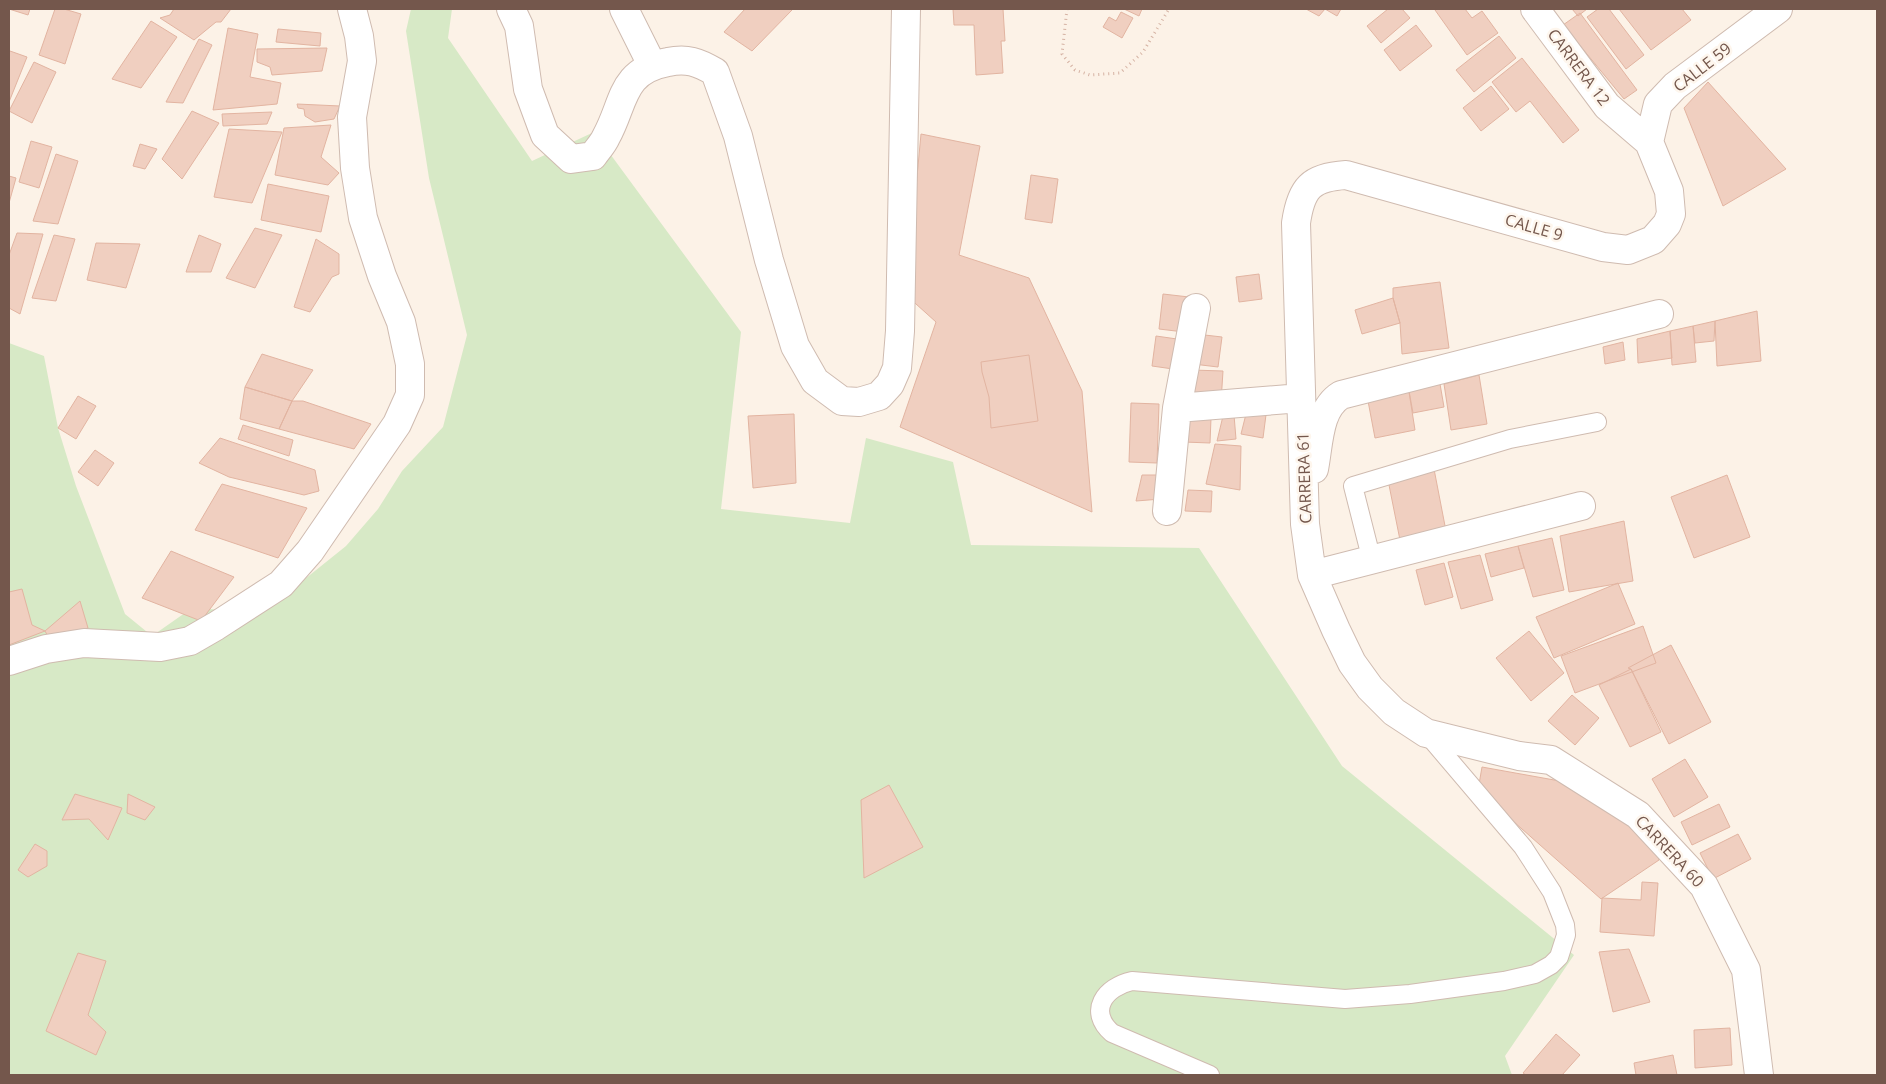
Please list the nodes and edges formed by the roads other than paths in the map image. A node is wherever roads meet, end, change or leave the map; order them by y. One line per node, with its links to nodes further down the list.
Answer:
1 (352, 9): 20 (street)
2 (511, 9): 7 (street)
3 (624, 9): 7 (street)
4 (906, 9): 7 (street)
5 (1534, 9): 8 (street, CARRERA 12)
6 (1778, 9): 8 (street, CALLE 59)
7 (652, 65)
8 (1649, 142): 9 (street, CALLE 9)
9 (1311, 184): 12 (street, CARRERA 61)
10 (1196, 308): 13 (street)
11 (1659, 314): 17 (street)
12 (1300, 398): 13 (street); 17 (street, CARRERA 61)
13 (1177, 408): 16 (street)
14 (1597, 422): 18 (lane)
15 (1581, 506): 18 (street)
16 (1167, 511)
17 (1305, 524): 19 (street, CARRERA 61)
18 (1372, 562): 19 (street)
19 (1312, 575): 21 (street, CARRERA 61)
20 (9, 661)
21 (1426, 733): 22 (lane); 23 (street, CARRERA 60)
22 (1210, 1075)
23 (1759, 1075)

